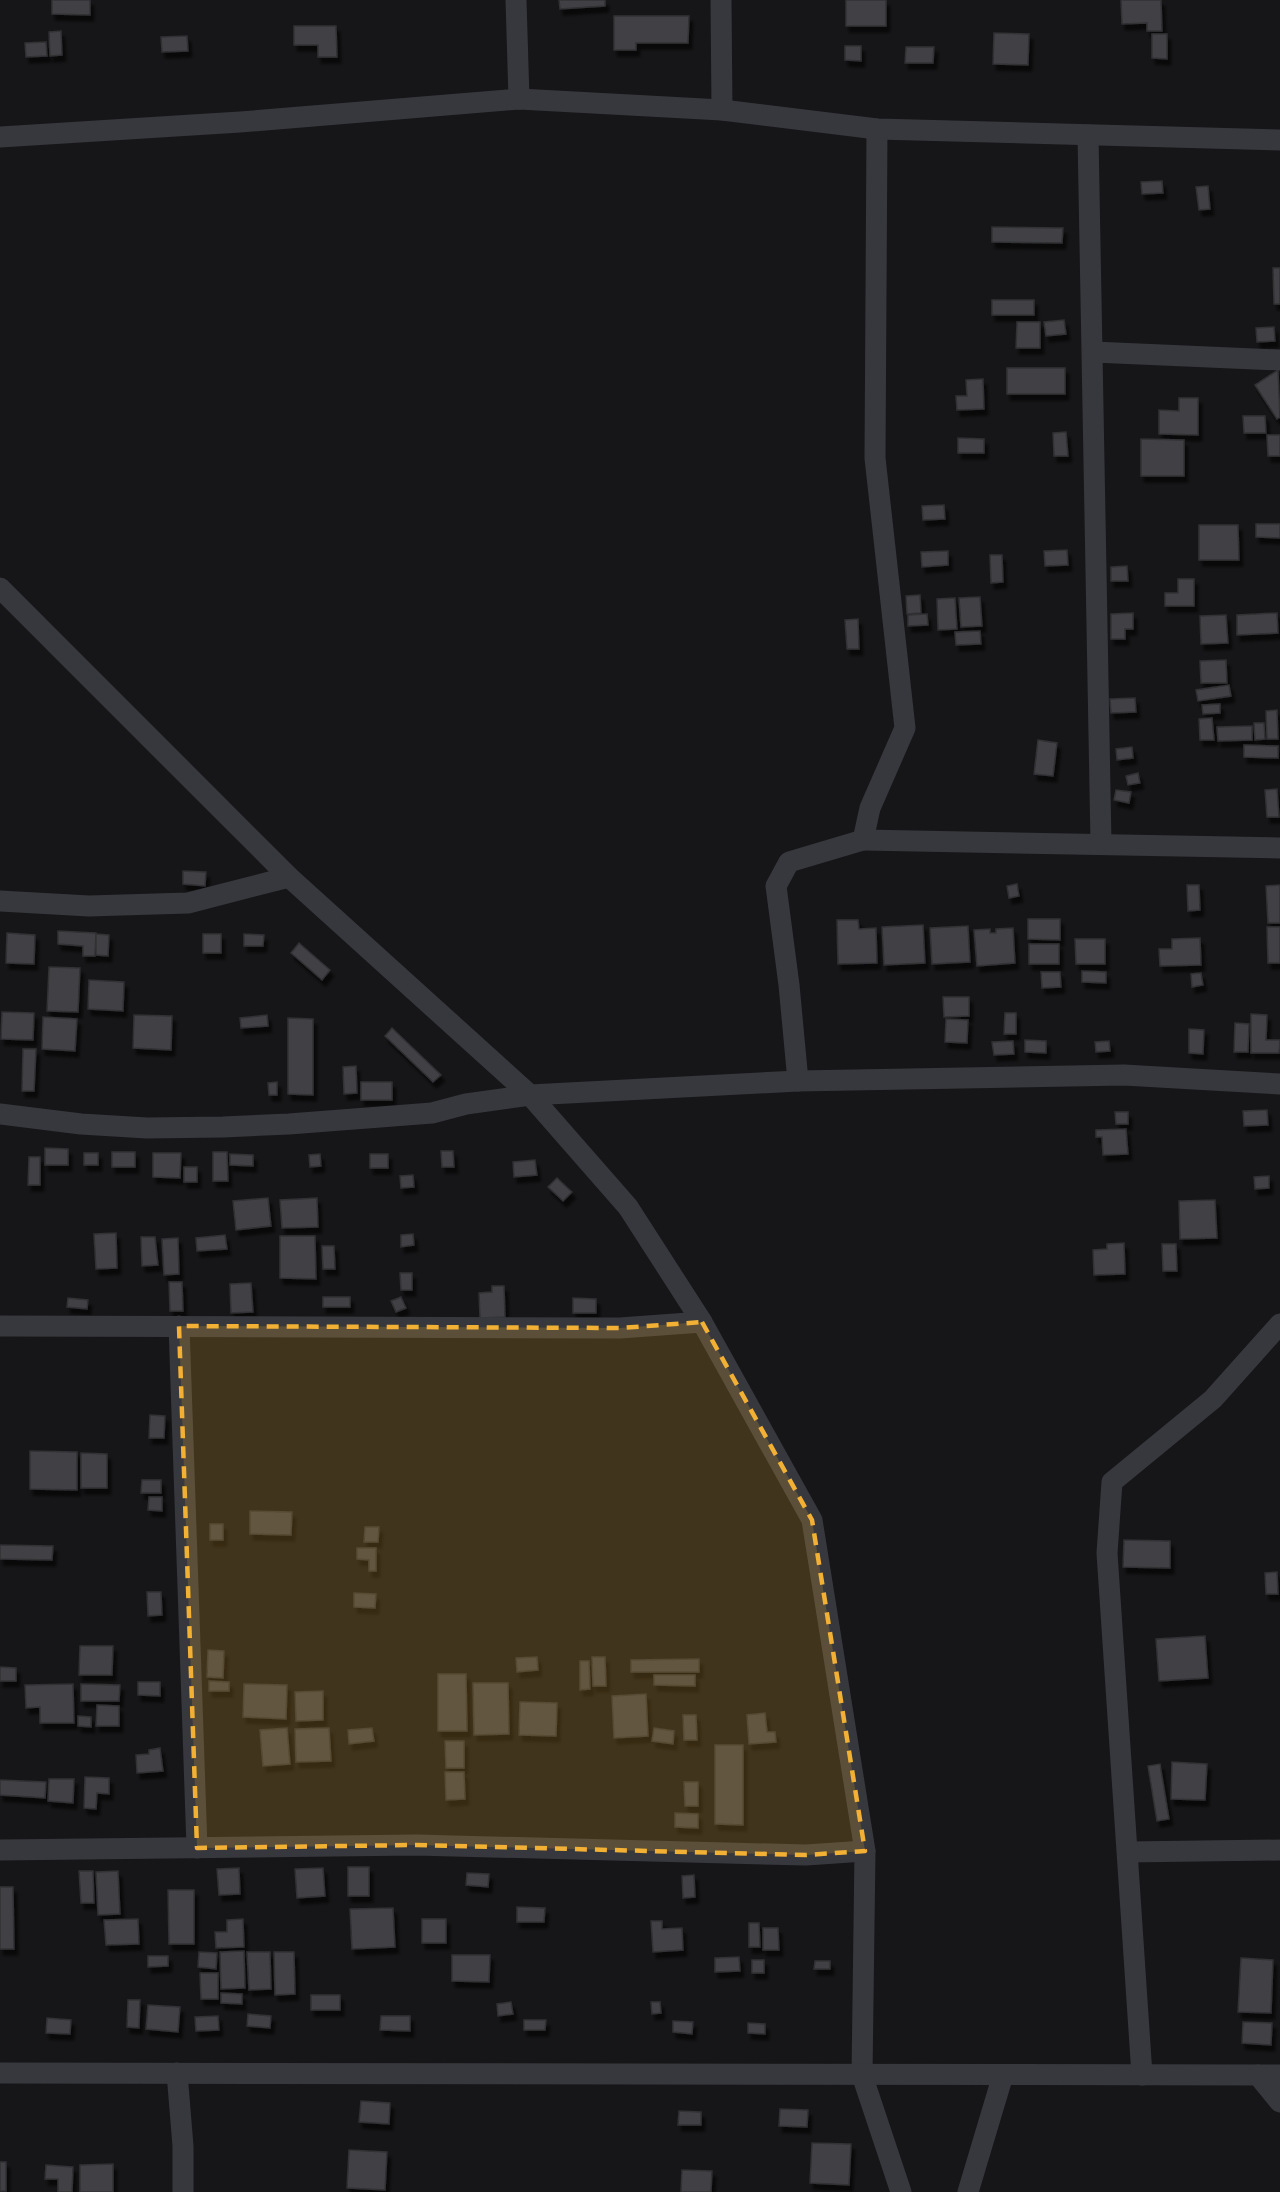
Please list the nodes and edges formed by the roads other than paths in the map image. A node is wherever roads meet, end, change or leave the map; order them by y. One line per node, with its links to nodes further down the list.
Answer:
1 (516, 0): 3 (street)
2 (721, 0): 4 (street)
3 (519, 99): 4 (street); 7 (street)
4 (722, 110): 5 (street)
5 (877, 129): 6 (street); 12 (street)
6 (1088, 135): 8 (street); 9 (street)
7 (0, 138)
8 (1280, 140)
9 (1093, 352): 10 (street); 13 (street)
10 (1280, 360)
11 (0, 588): 15 (street)
12 (862, 840): 13 (street); 17 (street)
13 (1101, 844): 14 (street)
14 (1280, 848)
15 (289, 877): 16 (street); 19 (street)
16 (0, 901)
17 (798, 1082): 18 (street); 19 (street)
18 (1280, 1084)
19 (530, 1095): 20 (street); 21 (street)
20 (0, 1114)
21 (702, 1322): 24 (street); 28 (street)
22 (1280, 1324): 29 (street)
23 (0, 1326): 24 (street)
24 (180, 1326): 25 (street)
25 (197, 1848): 26 (street); 28 (street)
26 (0, 1850)
27 (1280, 1850): 29 (street)
28 (865, 1851): 32 (street)
29 (1128, 1852): 36 (street)
30 (0, 2073): 31 (street)
31 (177, 2073): 32 (street); 38 (street)
32 (862, 2075): 33 (street); 39 (street)
33 (1003, 2075): 36 (street); 40 (street)
34 (1258, 2075): 35 (street); 36 (street); 37 (street)
35 (1280, 2075)
36 (1142, 2076)
37 (1280, 2102)
38 (183, 2192)
39 (901, 2192)
40 (968, 2192)

